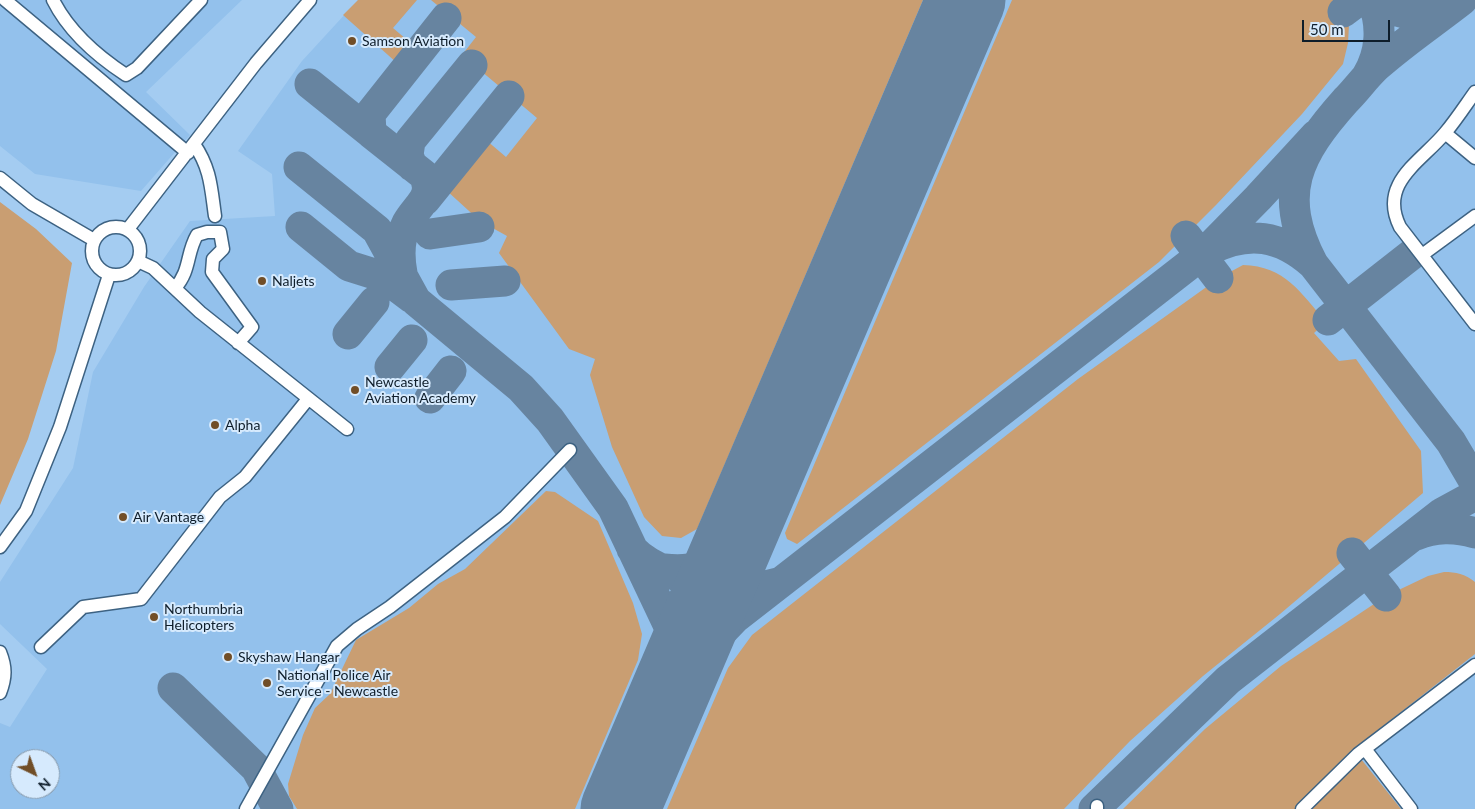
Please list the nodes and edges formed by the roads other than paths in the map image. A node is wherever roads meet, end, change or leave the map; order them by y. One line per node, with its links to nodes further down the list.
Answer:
1 (5, 0): 7 (street)
2 (53, 0): 3 (street)
3 (201, 0)
4 (310, 0): 7 (street)
5 (1475, 92): 6 (street)
6 (1445, 133): 8 (street); 14 (street)
7 (191, 148): 10 (street); 12 (street)
8 (1475, 158)
9 (0, 178): 13 (street)
10 (215, 216)
11 (1475, 216): 14 (street)
12 (128, 229): 13 (street); 15 (street)
13 (94, 240): 16 (street)
14 (1422, 255): 18 (street)
15 (138, 261): 16 (street); 17 (street)
16 (109, 275): 23 (street)
17 (175, 288): 19 (street); 19 (street)
18 (1473, 318)
19 (238, 343): 20 (street)
20 (308, 399): 21 (street); 24 (street)
21 (347, 429)
22 (570, 450): 29 (street)
23 (0, 548)
24 (41, 647)
25 (0, 652): 27 (street)
26 (1475, 665): 28 (street)
27 (0, 693)
28 (1365, 749): 30 (street); 31 (street)
29 (246, 809)
30 (1302, 809)
31 (1411, 809)

